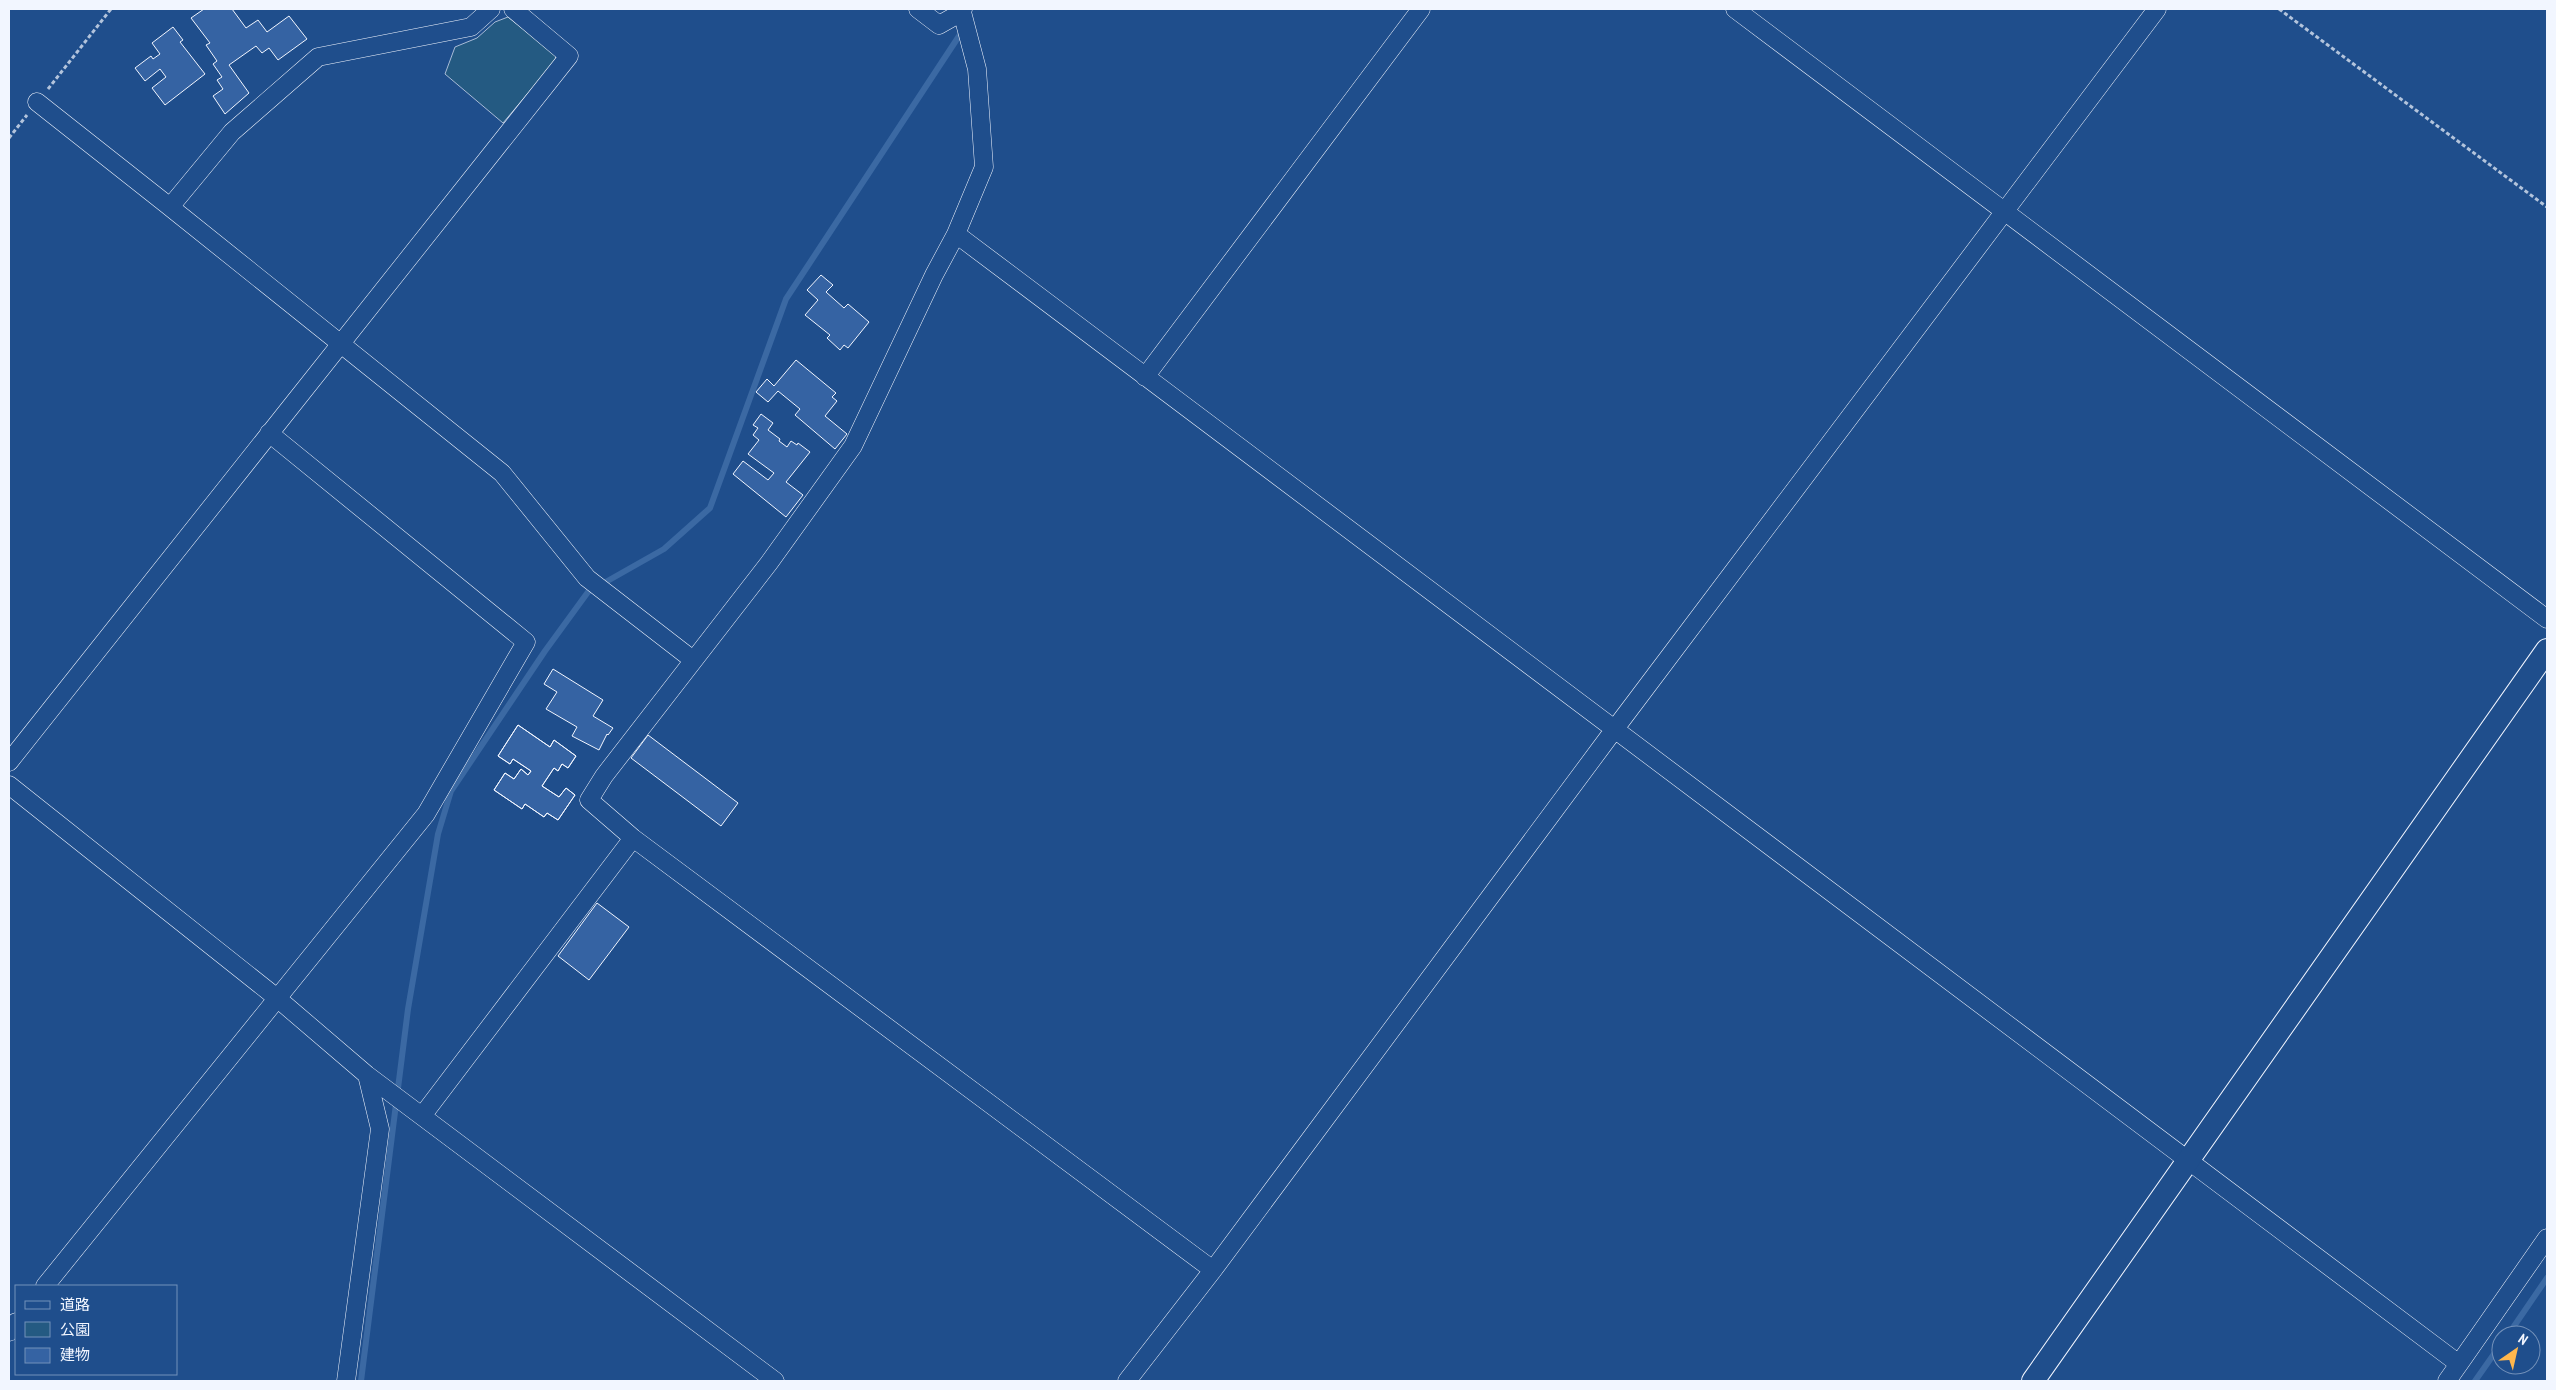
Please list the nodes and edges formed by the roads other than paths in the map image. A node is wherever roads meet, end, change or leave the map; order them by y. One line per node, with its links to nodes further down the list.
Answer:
1 (491, 9): 9 (street)
2 (513, 9): 12 (street)
3 (918, 9): 7 (street)
4 (1421, 9): 13 (street)
5 (1735, 9): 10 (street)
6 (2157, 9): 10 (street)
7 (962, 11): 11 (street)
8 (36, 102): 9 (street)
9 (170, 207): 12 (street)
10 (2004, 212): 15 (street); 18 (street)
11 (956, 234): 13 (street); 17 (street)
12 (342, 343): 14 (street); 17 (street)
13 (1146, 377): 18 (street)
14 (270, 433): 19 (street); 22 (street)
15 (2547, 619)
16 (2547, 650): 25 (street)
17 (693, 660): 21 (street)
18 (1614, 730): 25 (street); 27 (street)
19 (9, 762)
20 (9, 785): 22 (street)
21 (633, 838): 24 (street); 27 (street)
22 (277, 998): 23 (street); 28 (street)
23 (367, 1075): 24 (street); 30 (street)
24 (422, 1116): 31 (street)
25 (2188, 1160): 29 (street); 33 (street)
26 (2547, 1238): 29 (street)
27 (1213, 1270): 32 (street)
28 (46, 1285)
29 (2459, 1364): 34 (street)
30 (346, 1381)
31 (775, 1381)
32 (1127, 1381)
33 (2033, 1381)
34 (2447, 1381)

